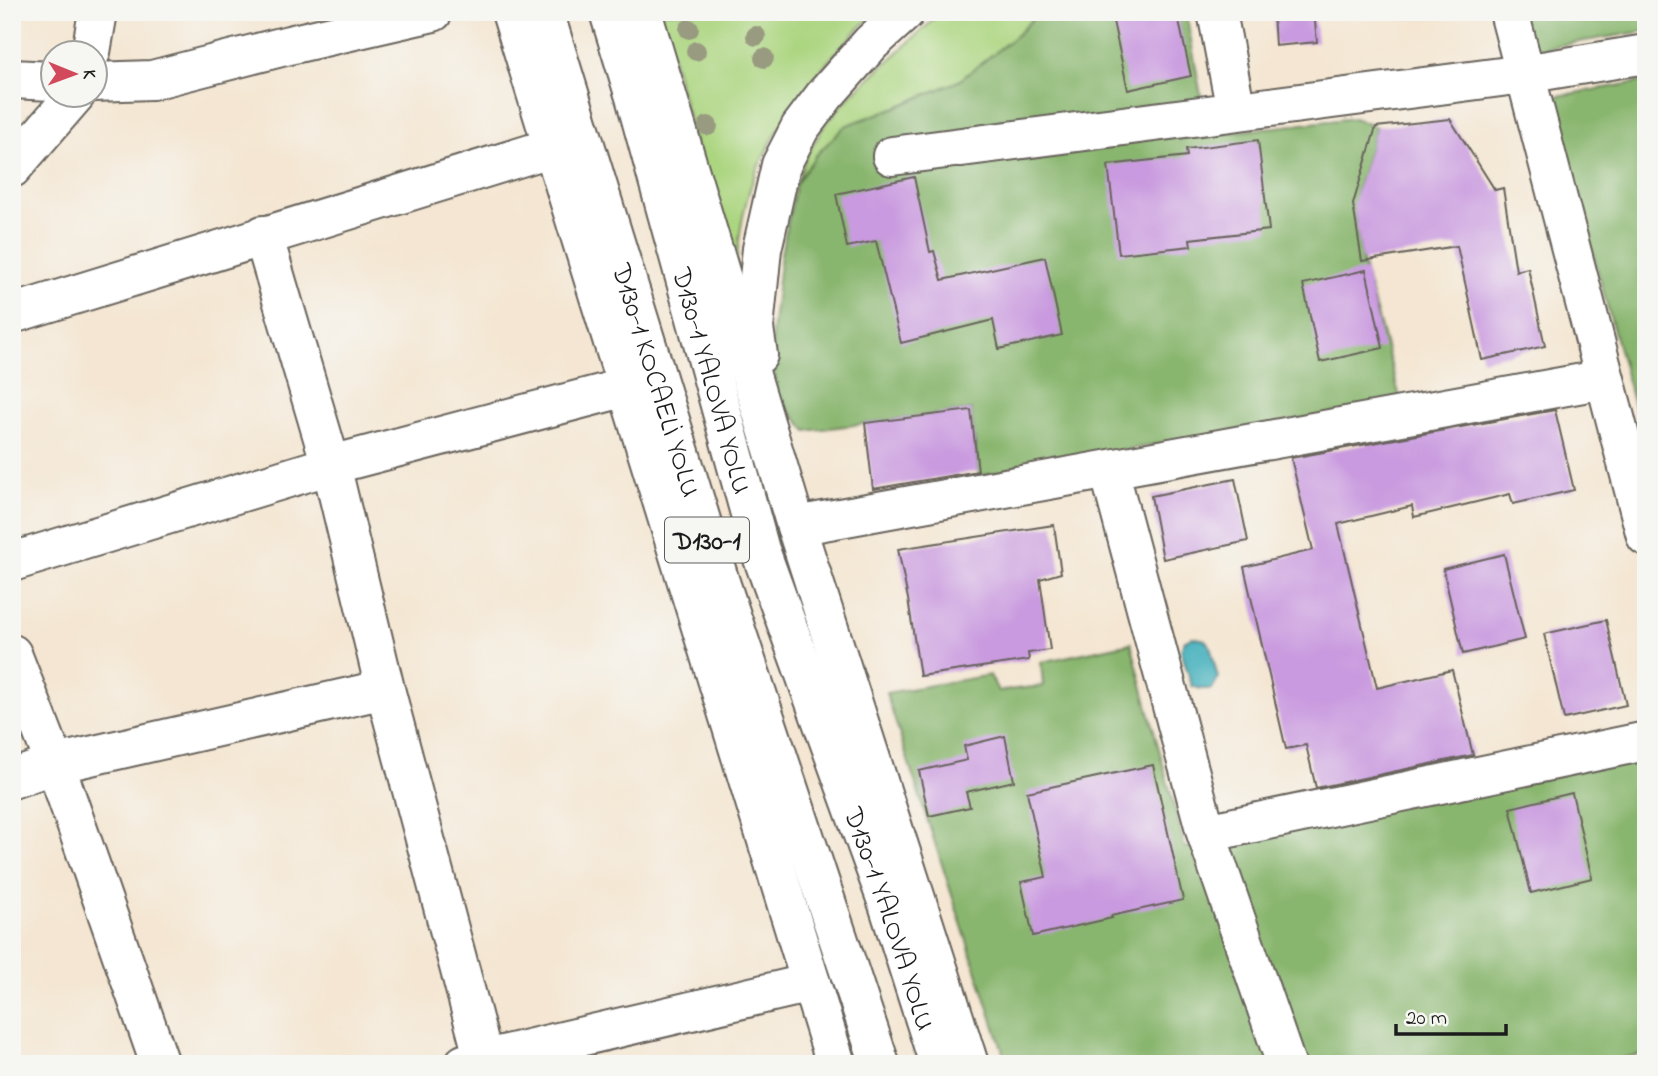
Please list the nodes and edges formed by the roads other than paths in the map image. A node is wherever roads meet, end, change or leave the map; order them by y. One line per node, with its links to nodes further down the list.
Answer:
1 (98, 12): 10 (main road)
2 (433, 12): 15 (main road)
3 (511, 12): 18 (main road)
4 (544, 12): 30 (main road, D130-1 KOCAELİ YOLU / D130-1)
5 (609, 12): 37 (main road, D130-1 YALOVA YOLU / D130-1)
6 (642, 12): 27 (main road)
7 (905, 12): 27 (main road)
8 (1217, 12): 17 (main road)
9 (1509, 12): 12 (main road)
10 (93, 38)
11 (1646, 54): 12 (main road)
12 (1524, 74): 17 (main road); 23 (main road)
13 (12, 79): 14 (main road)
14 (38, 80)
15 (108, 82)
16 (64, 108): 20 (main road)
17 (1236, 111): 19 (main road)
18 (553, 147): 21 (main road); 24 (main road); 30 (main road)
19 (892, 156)
20 (12, 168)
21 (263, 235): 22 (main road); 25 (main road)
22 (12, 314)
23 (1605, 379): 26 (main road); 28 (main road)
24 (627, 387): 25 (main road); 38 (main road)
25 (331, 465): 29 (main road); 32 (main road)
26 (1109, 470): 27 (main road); 36 (main road)
27 (796, 526): 37 (main road); 44 (main road)
28 (1646, 536)
29 (12, 562)
30 (720, 582): 42 (main road, D130-1 KOCAELİ YOLU / D130-1)
31 (12, 654): 34 (main road)
32 (384, 689): 34 (main road); 39 (main road)
33 (1646, 741): 36 (main road)
34 (55, 764): 35 (main road); 40 (main road)
35 (12, 779)
36 (1206, 833): 45 (main road)
37 (888, 904): 43 (main road, D130-1 YALOVA YOLU / D130-1)
38 (811, 983): 39 (main road); 41 (main road)
39 (474, 1062)
40 (160, 1064)
41 (836, 1064)
42 (880, 1064)
43 (939, 1064)
44 (969, 1064)
45 (1286, 1064)

